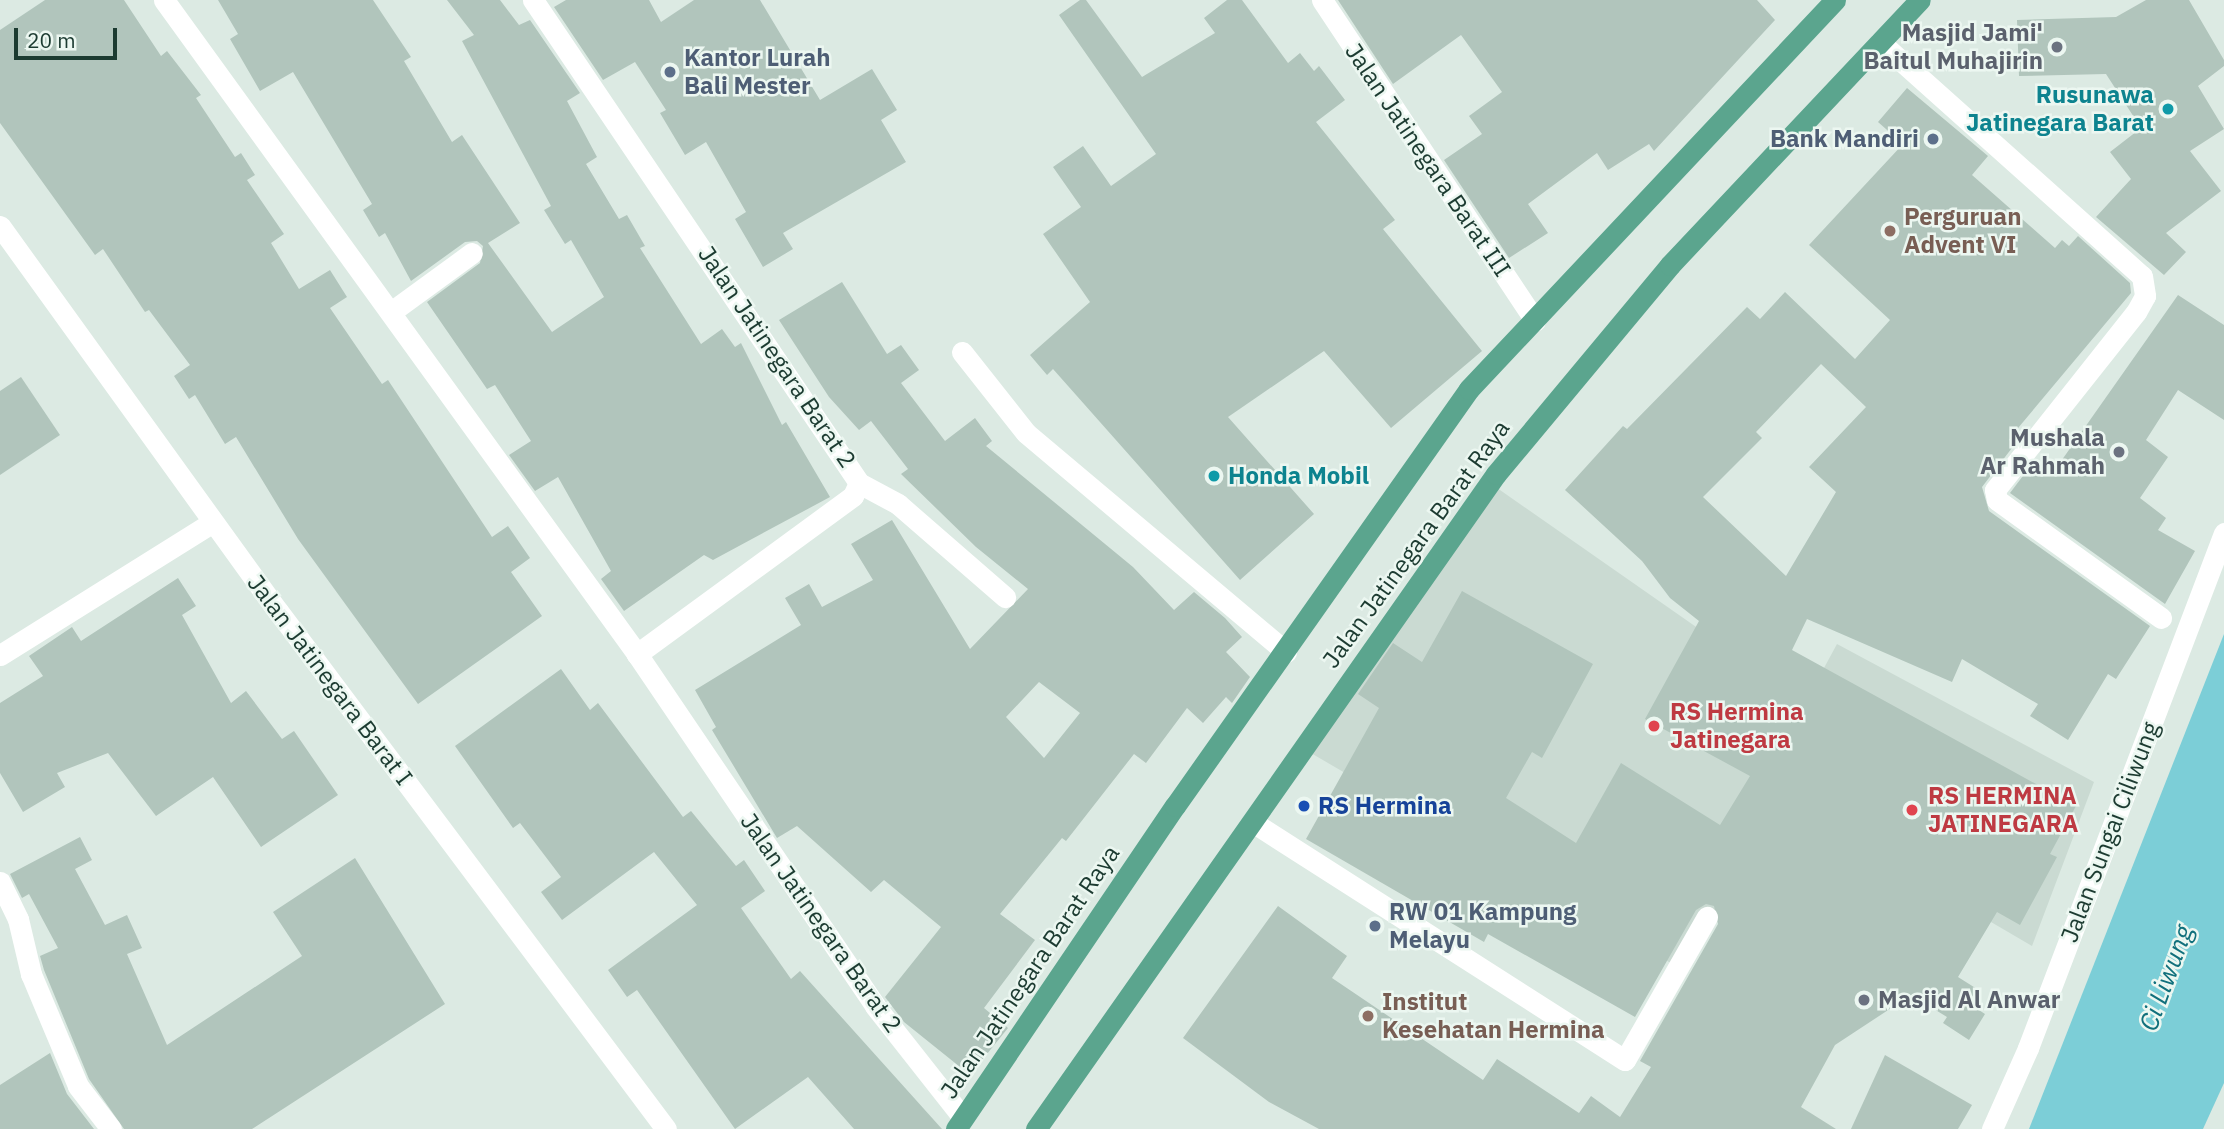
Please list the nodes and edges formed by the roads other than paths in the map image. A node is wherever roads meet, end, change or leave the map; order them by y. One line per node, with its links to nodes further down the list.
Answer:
1 (164, 0): 9 (street, Jalan Jatinegara Barat 2)
2 (1322, 0): 10 (street, Jalan Jatinegara Barat III)
3 (1920, 0): 6 (main road, Jalan Jatinegara Barat Raya)
4 (1830, 2): 10 (main road, Jalan Jatinegara Barat Raya)
5 (543, 3): 12 (street, Jalan Jatinegara Barat 2)
6 (1880, 42): 16 (street); 20 (main road, Jalan Jatinegara Barat Raya)
7 (0, 226): 13 (street, Jalan Jatinegara Barat I)
8 (472, 253): 9 (street)
9 (391, 312): 18 (street, Jalan Jatinegara Barat 2)
10 (1535, 321): 17 (main road, Jalan Jatinegara Barat Raya)
11 (962, 352): 17 (street)
12 (859, 483): 15 (street); 18 (street, Jalan Jatinegara Barat 2)
13 (213, 522): 19 (street); 25 (street, Jalan Jatinegara Barat I)
14 (2224, 533): 27 (street, Jalan Sungai Ciliwung)
15 (1005, 597)
16 (2161, 618)
17 (1286, 652): 23 (main road, Jalan Jatinegara Barat Raya)
18 (637, 654): 23 (street, Jalan Jatinegara Barat 2)
19 (0, 655)
20 (1254, 823): 22 (street); 26 (main road, Jalan Jatinegara Barat Raya)
21 (0, 882): 24 (street)
22 (1707, 917)
23 (960, 1123)
24 (111, 1129)
25 (666, 1129)
26 (1035, 1129)
27 (1992, 1129)

